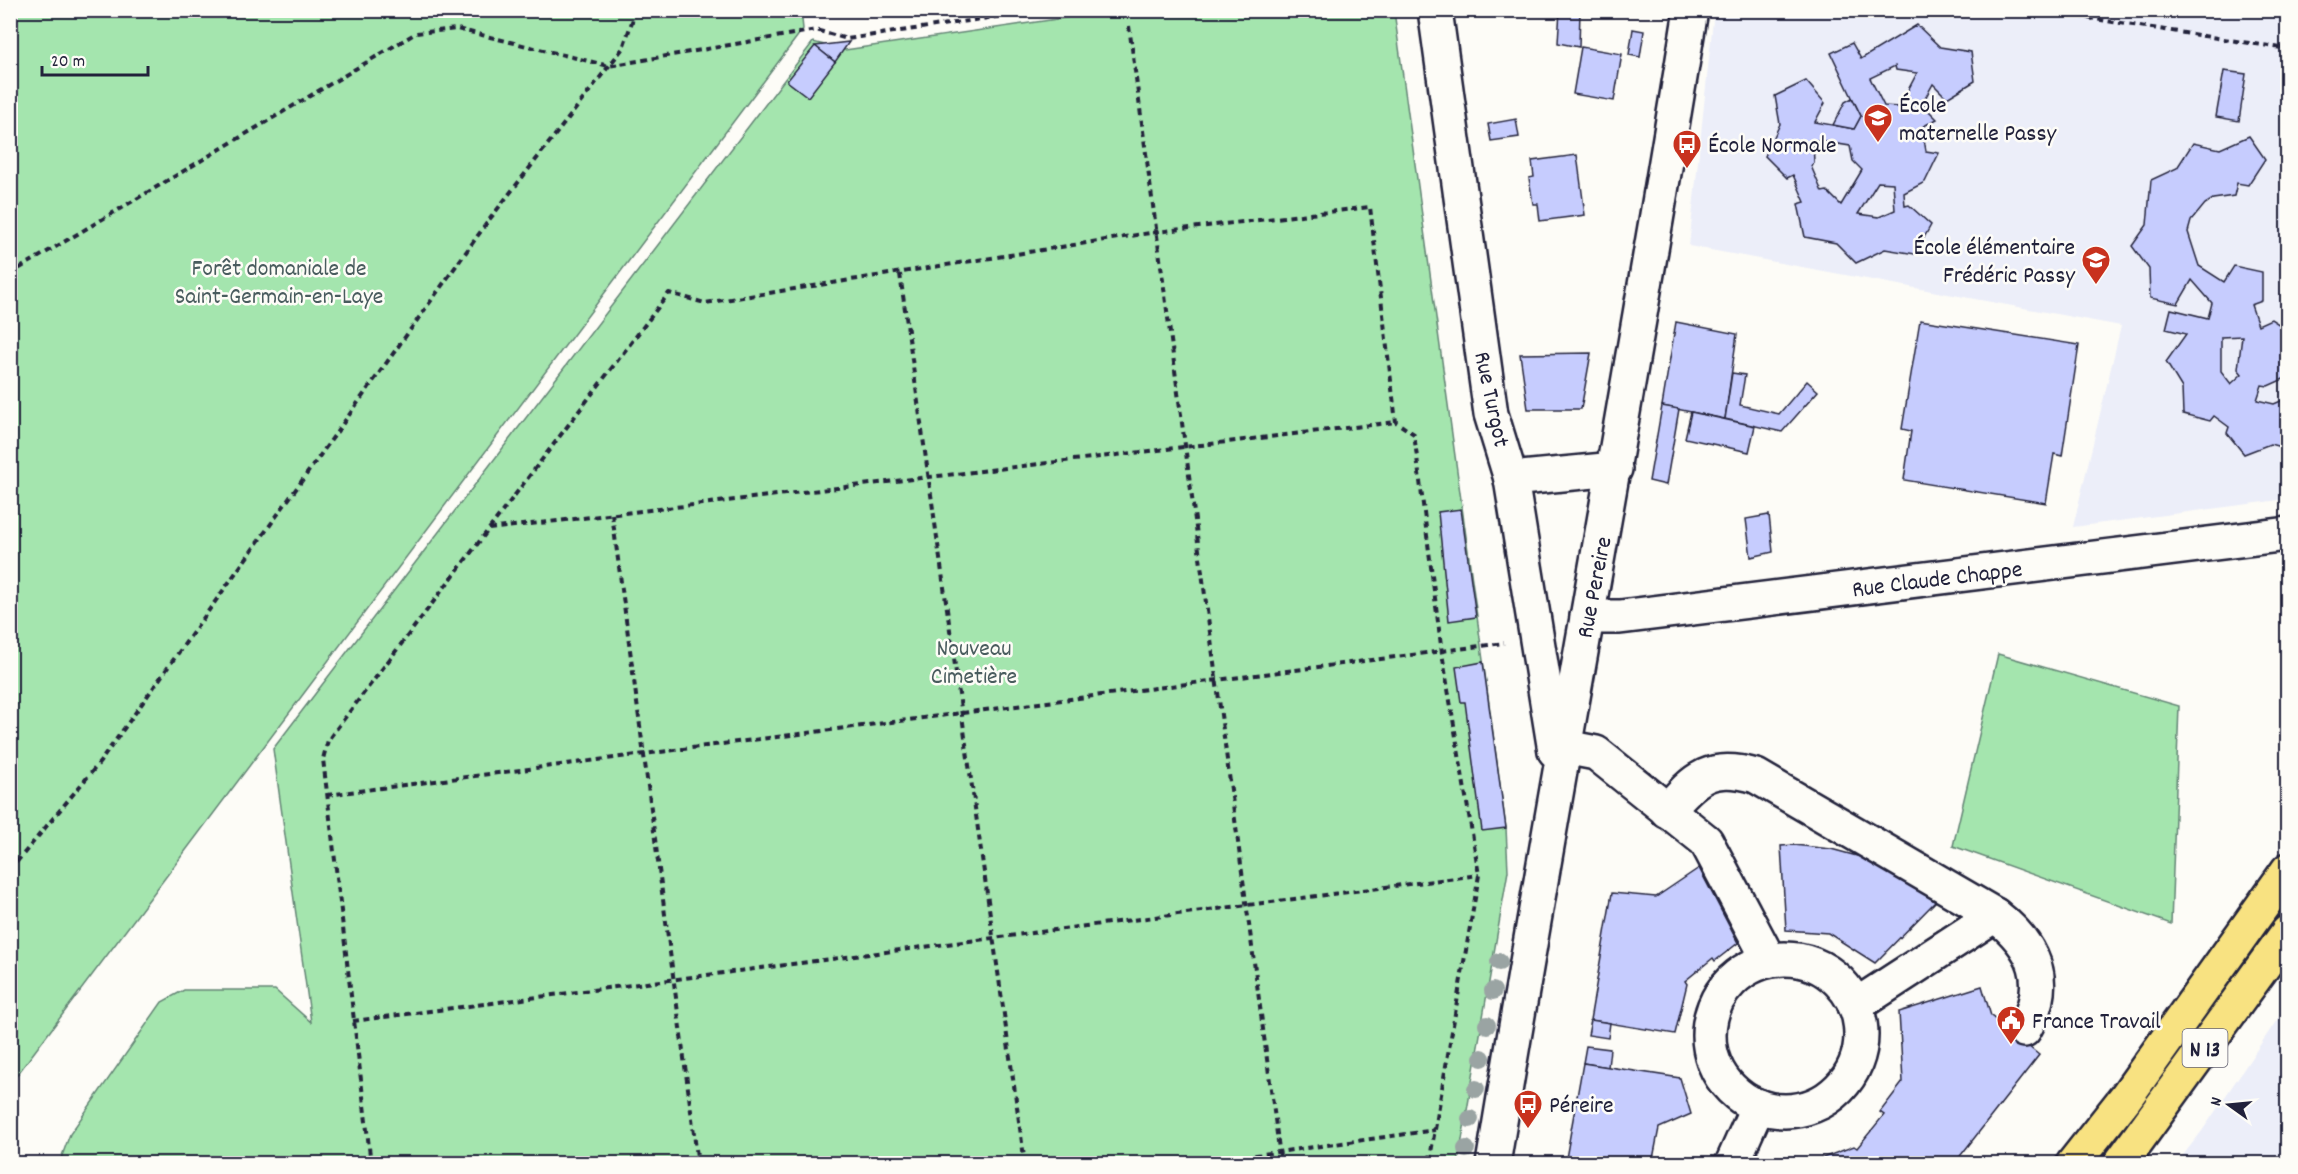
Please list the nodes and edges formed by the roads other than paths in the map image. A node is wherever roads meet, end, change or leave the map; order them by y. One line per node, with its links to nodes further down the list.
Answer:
1 (1435, 10): 4 (street, Rue Turgot)
2 (1691, 10): 3 (street, Rue Pereire)
3 (1615, 469): 4 (street); 6 (street, Rue Pereire)
4 (1511, 479): 8 (street, Rue Turgot)
5 (2288, 534): 6 (street, Rue Claude Chappe)
6 (1587, 617): 7 (street, Rue Pereire)
7 (1565, 747): 8 (street, Rue Pereire); 9 (street)
8 (1558, 785): 17 (street, Rue Pereire)
9 (1667, 811): 11 (street); 13 (street)
10 (2288, 870): 19 (main road, N 13)
11 (1995, 915): 14 (street); 15 (street)
12 (2288, 932): 20 (main road, N 13)
13 (1769, 960): 14 (street); 16 (street)
14 (1855, 1006): 16 (street)
15 (2024, 1030)
16 (1758, 1106): 18 (street)
17 (1493, 1164)
18 (1732, 1164)
19 (2073, 1164)
20 (2120, 1164)

